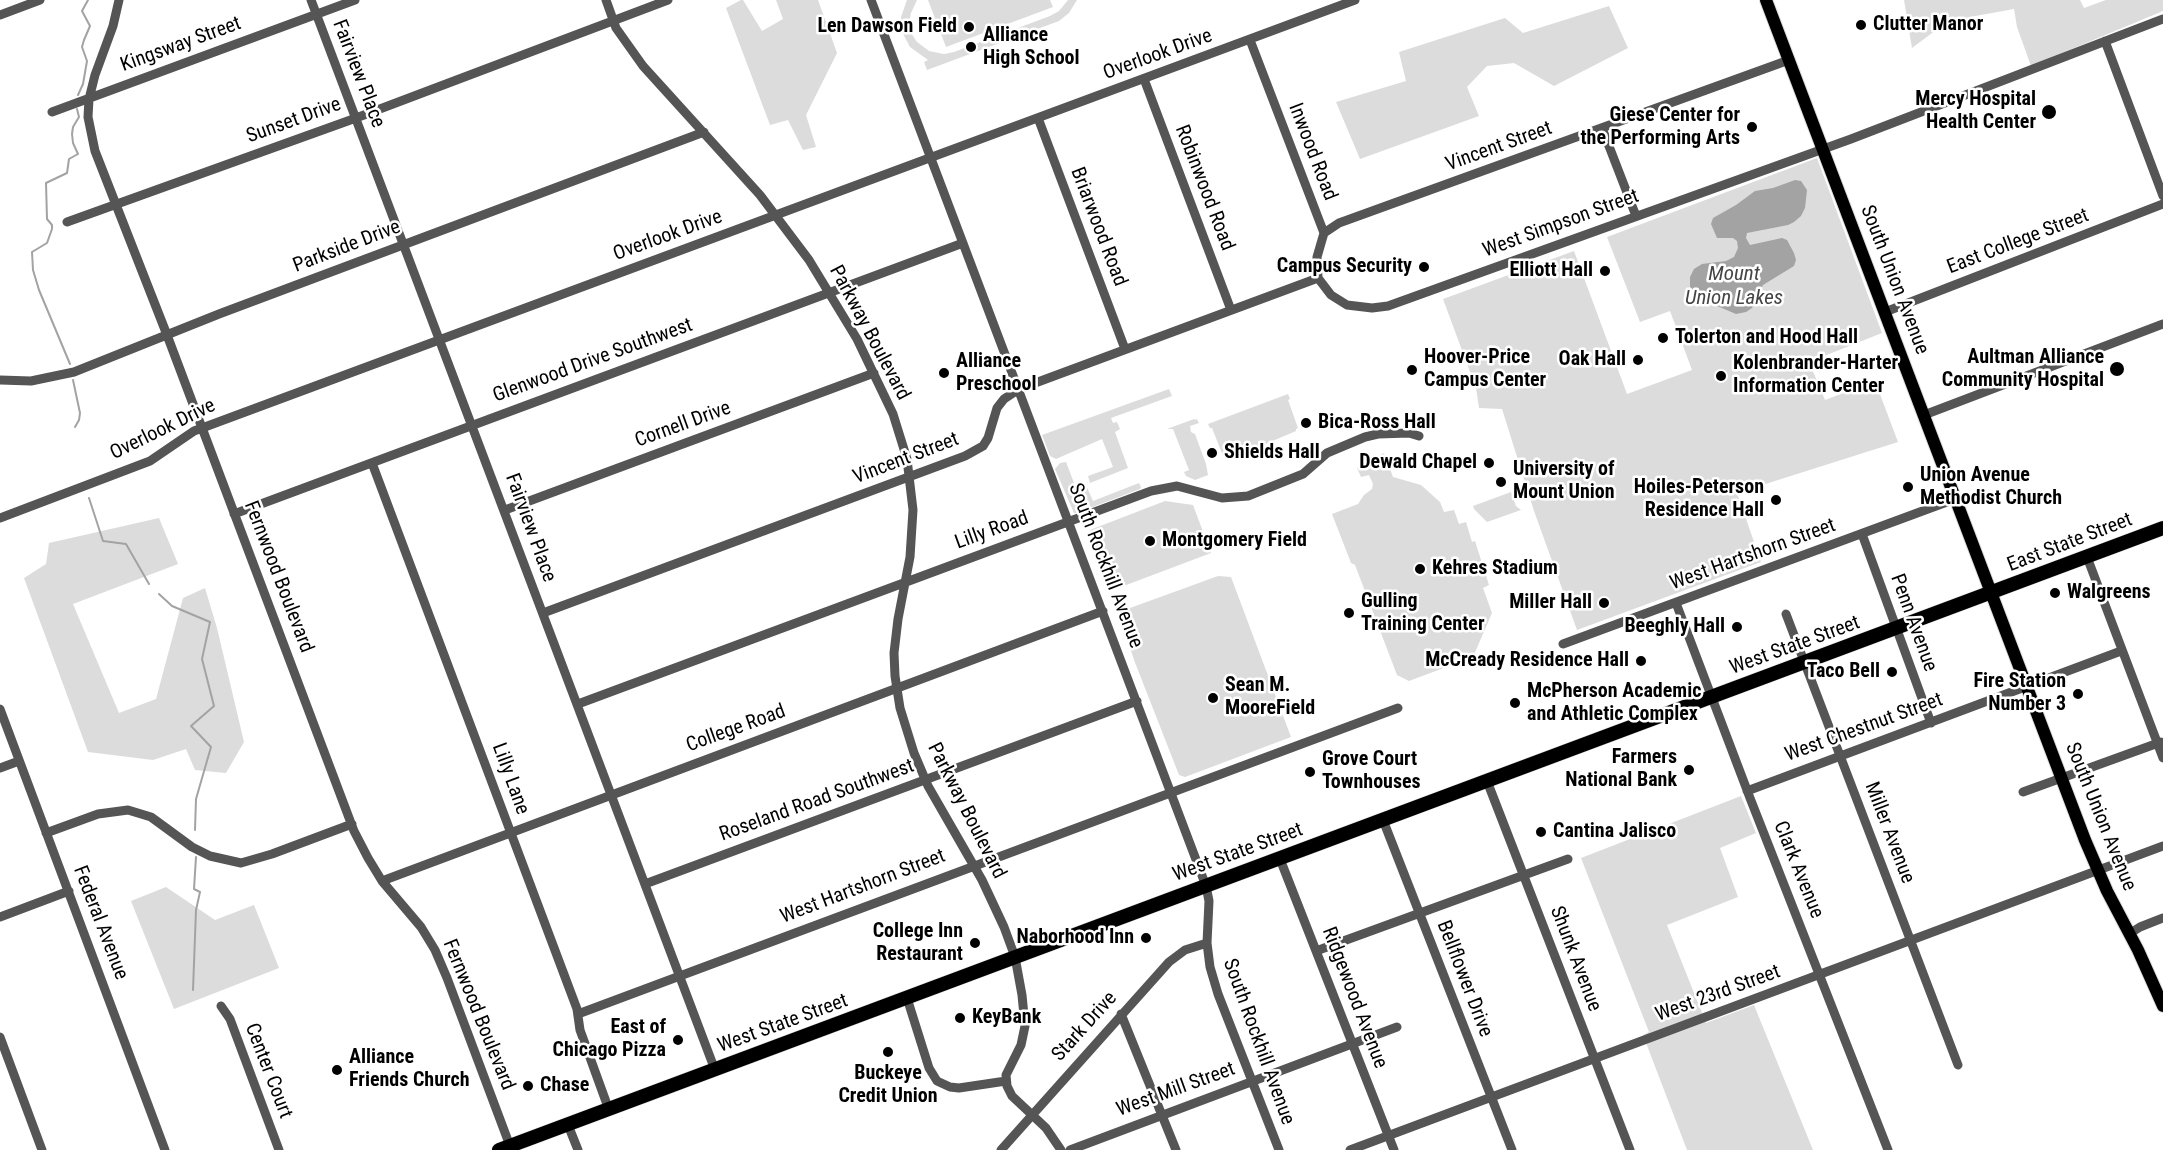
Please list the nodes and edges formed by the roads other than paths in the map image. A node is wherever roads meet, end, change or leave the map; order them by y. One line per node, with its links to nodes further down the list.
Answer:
1 (40, 0): 10 (street)
2 (119, 0): 18 (street, Fernwood Boulevard)
3 (311, 0): 11 (street, Fairview Place)
4 (355, 0): 11 (street, Kingsway Street)
5 (606, 0): 13 (street, Parkway Boulevard)
6 (668, 0): 13 (street, Sunset Drive)
7 (871, 0): 25 (street, South Rockhill Avenue)
8 (1355, 0): 14 (street, Overlook Drive)
9 (1766, 0): 16 (main road, South Union Avenue)
10 (0, 15)
11 (316, 15): 18 (street, Kingsway Street); 20 (street, Fairview Place)
12 (2163, 19): 15 (street, West Simpson Street)
13 (612, 22): 20 (street, Sunset Drive); 23 (street, Parkway Boulevard)
14 (1250, 40): 17 (street, Overlook Drive); 32 (street, Inwood Road)
15 (2105, 41): 24 (street, West Simpson Street); 26 (street)
16 (1789, 60): 22 (street, Vincent Street); 24 (main road, South Union Avenue)
17 (1144, 79): 21 (street, Overlook Drive); 37 (street, Robinwood Road)
18 (89, 99): 19 (street, Kingsway Street); 28 (street, Fernwood Boulevard)
19 (52, 112)
20 (356, 118): 28 (street, Sunset Drive); 34 (street, Fairview Place)
21 (1038, 118): 25 (street, Overlook Drive); 42 (street, Briarwood Road)
22 (1602, 128): 30 (street); 32 (street, Vincent Street)
23 (704, 132): 29 (street, Parkway Boulevard); 34 (street, Parkside Drive)
24 (1823, 149): 30 (street, West Simpson Street); 38 (main road, South Union Avenue)
25 (931, 158): 29 (street, Overlook Drive); 33 (street, South Rockhill Avenue)
26 (2163, 195)
27 (2163, 204): 38 (street, East College Street)
28 (115, 205): 31 (street, Sunset Drive); 40 (street, Fernwood Boulevard)
29 (777, 215): 36 (street, Parkway Boulevard); 41 (street, Overlook Drive)
30 (1636, 216): 35 (street, West Simpson Street)
31 (67, 222)
32 (1324, 233): 35 (street, Inwood Road)
33 (963, 243): 36 (street, Glenwood Drive Southwest); 45 (street, South Rockhill Avenue)
34 (404, 245): 40 (street, Parkside Drive); 41 (street, Fairview Place)
35 (1318, 278): 37 (street, Vincent Street)
36 (830, 292): 43 (street, Parkway Boulevard); 47 (street, Glenwood Drive Southwest)
37 (1231, 310): 42 (street, Vincent Street)
38 (1885, 312): 46 (main road, South Union Avenue)
39 (2163, 324): 46 (street)
40 (167, 335): 44 (street, Parkside Drive); 48 (street, Fernwood Boulevard)
41 (440, 340): 47 (street, Fairview Place); 48 (street, Overlook Drive)
42 (1125, 349): 45 (street, Vincent Street)
43 (874, 373): 51 (street, Parkway Boulevard); 53 (street, Cornell Drive)
44 (0, 380)
45 (1019, 389): 51 (street, Vincent Street); 56 (street, South Rockhill Avenue)
46 (1924, 416): 52 (main road, South Union Avenue)
47 (472, 424): 50 (street, Glenwood Drive Southwest); 53 (street, Fairview Place)
48 (202, 428): 54 (street, Fernwood Boulevard); 55 (street, Overlook Drive)
49 (1419, 436): 56 (street, Lilly Road)
50 (372, 463): 54 (street, Glenwood Drive Southwest); 92 (street, Lilly Lane)
51 (910, 477): 60 (street, Parkway Boulevard); 64 (street, Vincent Street)
52 (1955, 499): 58 (street, West Hartshorn Street); 61 (main road, South Union Avenue)
53 (505, 510): 64 (street, Fairview Place)
54 (234, 513): 91 (street, Fernwood Boulevard)
55 (0, 518)
56 (1069, 522): 60 (street, Lilly Road); 63 (street, South Rockhill Avenue)
57 (2163, 528): 59 (highway, East State Street)
58 (1862, 534): 62 (street, West Hartshorn Street); 66 (street, Penn Avenue)
59 (2087, 557): 61 (highway, East State Street); 68 (street)
60 (905, 583): 71 (street, Parkway Boulevard); 74 (street, Lilly Road)
61 (1990, 594): 66 (highway, West State Street); 70 (main road, South Union Avenue)
62 (1676, 603): 67 (street, West Hartshorn Street); 72 (street, Clark Avenue)
63 (1103, 611): 71 (street, College Road); 73 (street, South Rockhill Avenue)
64 (543, 613): 74 (street, Fairview Place)
65 (1786, 614): 69 (street, Miller Avenue)
66 (1896, 629): 69 (highway, West State Street); 77 (street, Penn Avenue)
67 (1563, 644)
68 (2121, 651): 70 (street, West Chestnut Street); 78 (street)
69 (1805, 663): 72 (highway, West State Street); 79 (street, Miller Avenue)
70 (2027, 686): 77 (street, West Chestnut Street); 83 (main road, South Union Avenue)
71 (897, 689): 84 (street, Parkway Boulevard); 89 (street, College Road)
72 (1712, 698): 85 (highway, West State Street); 86 (street, Clark Avenue)
73 (1137, 701): 84 (street, Roseland Road Southwest); 87 (street, South Rockhill Avenue)
74 (578, 704): 89 (street, Fairview Place)
75 (1398, 708): 87 (street, West Hartshorn Street)
76 (0, 709): 81 (street, Federal Avenue)
77 (1930, 723): 79 (street, West Chestnut Street)
78 (2160, 742): 80 (street); 83 (street)
79 (1840, 757): 86 (street, West Chestnut Street); 108 (street, Miller Avenue)
80 (2163, 758)
81 (19, 761): 82 (street); 93 (street, Federal Avenue)
82 (0, 768)
83 (2062, 779): 88 (street); 98 (main road, South Union Avenue)
84 (925, 780): 97 (street, Parkway Boulevard); 101 (street, Roseland Road Southwest)
85 (1487, 782): 90 (highway, West State Street); 99 (street, Shunk Avenue)
86 (1747, 791): 113 (street, Clark Avenue)
87 (1171, 792): 97 (street, West Hartshorn Street); 102 (street, South Rockhill Avenue)
88 (2023, 792)
89 (612, 795): 92 (street, College Road); 101 (street, Fairview Place)
90 (1383, 820): 95 (highway, West State Street); 104 (street, Bellflower Drive)
91 (352, 824): 93 (street); 100 (street, Fernwood Boulevard)
92 (510, 832): 100 (street, College Road); 118 (street, Lilly Lane)
93 (46, 833): 103 (street, Federal Avenue)
94 (2163, 846): 98 (street, West 23rd Street)
95 (1280, 859): 102 (highway, West State Street); 110 (street, Ridgewood Avenue)
96 (1568, 859): 99 (street)
97 (974, 865): 111 (street, Parkway Boulevard); 112 (street, West Hartshorn Street)
98 (2097, 871): 107 (main road, South Union Avenue); 108 (street, West 23rd Street)
99 (1523, 875): 104 (street); 123 (street, Shunk Avenue)
100 (382, 881): 134 (street, Fernwood Boulevard)
101 (645, 884): 112 (street, Fairview Place)
102 (1206, 886): 109 (street, South Rockhill Avenue); 111 (highway, West State Street)
103 (69, 891): 105 (street); 136 (street, Federal Avenue)
104 (1419, 913): 110 (street); 128 (street, Bellflower Drive)
105 (0, 917)
106 (2163, 918): 107 (street)
107 (2129, 934): 114 (main road, South Union Avenue)
108 (1911, 941): 113 (street, West 23rd Street); 124 (street, Miller Avenue)
109 (1207, 943): 119 (street, Stark Drive); 127 (street, South Rockhill Avenue)
110 (1316, 951): 122 (street, Ridgewood Avenue)
111 (1015, 957): 115 (highway, West State Street); 126 (street, Parkway Boulevard)
112 (680, 975): 118 (street, West Hartshorn Street); 125 (street, Fairview Place)
113 (1820, 975): 123 (street, West 23rd Street); 148 (street, Clark Avenue)
114 (2159, 986): 117 (main road, South Union Avenue)
115 (906, 998): 125 (highway, West State Street); 126 (street)
116 (221, 1006): 137 (street, Center Court)
117 (2163, 1006)
118 (578, 1014): 129 (street, Lilly Lane)
119 (1121, 1014): 130 (street, Stark Drive); 131 (street)
120 (1397, 1027): 122 (street, West Mill Street)
121 (0, 1037): 135 (street)
122 (1352, 1045): 127 (street, West Mill Street); 133 (street, Ridgewood Avenue)
123 (1594, 1059): 128 (street, West 23rd Street); 147 (street, Shunk Avenue)
124 (1958, 1065)
125 (715, 1070): 129 (highway, West State Street)
126 (1006, 1081): 130 (street)
127 (1252, 1082): 131 (street, West Mill Street); 143 (street, South Rockhill Avenue)
128 (1491, 1097): 133 (street, West 23rd Street); 146 (street, Bellflower Drive)
129 (609, 1110): 132 (highway, West State Street)
130 (1033, 1114): 139 (street, Stark Drive); 140 (street)
131 (1162, 1115): 141 (street, West Mill Street); 142 (street)
132 (568, 1125): 134 (highway, West State Street); 138 (street)
133 (1388, 1136): 144 (street, West 23rd Street); 145 (street, Ridgewood Avenue)
134 (505, 1148)
135 (42, 1150)
136 (165, 1150)
137 (279, 1150)
138 (578, 1150)
139 (1001, 1150)
140 (1061, 1150)
141 (1070, 1150)
142 (1176, 1150)
143 (1279, 1150)
144 (1350, 1150)
145 (1394, 1150)
146 (1512, 1150)
147 (1630, 1150)
148 (1888, 1150)

